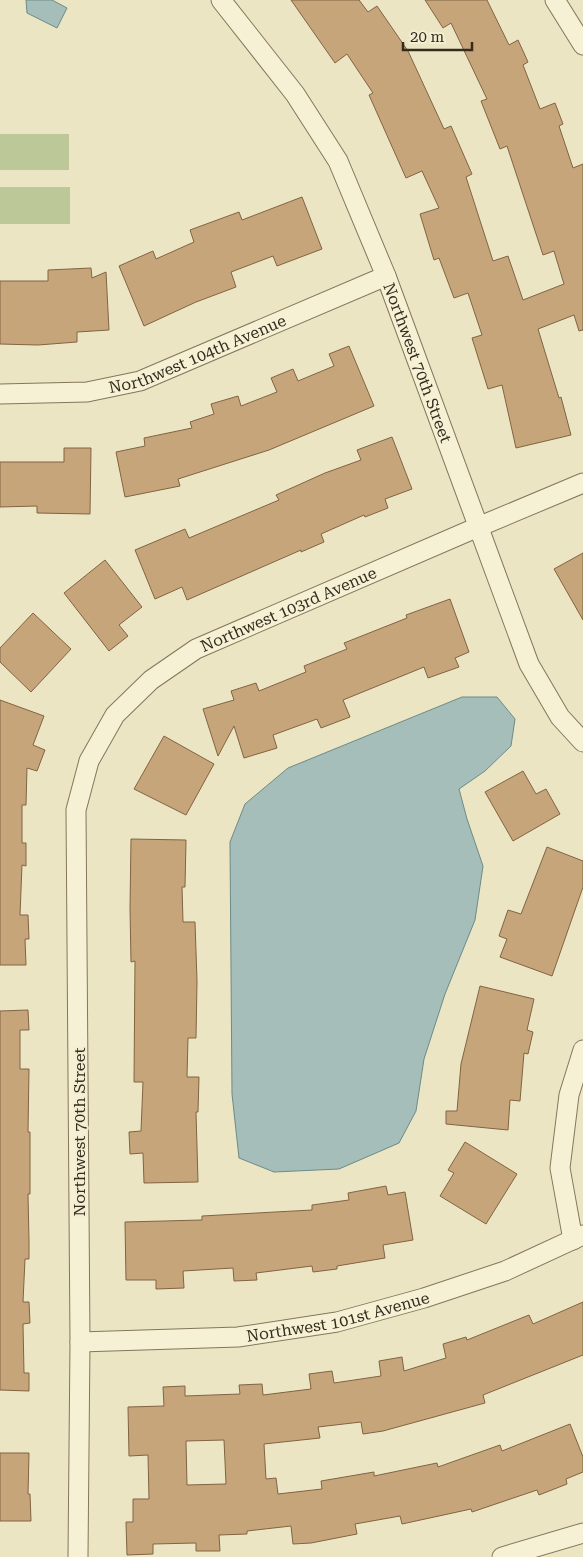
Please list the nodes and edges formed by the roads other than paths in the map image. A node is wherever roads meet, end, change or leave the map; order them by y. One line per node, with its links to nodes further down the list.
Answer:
1 (221, 0): 4 (street, Northwest 70th Street)
2 (555, 0): 3 (street)
3 (583, 45)
4 (386, 276): 5 (street, Northwest 104th Avenue); 7 (street, Northwest 70th Street)
5 (0, 394)
6 (583, 484): 7 (street, Northwest 103rd Avenue)
7 (478, 527): 8 (street, Northwest 103rd Avenue); 9 (street, Northwest 70th Street)
8 (115, 715): 12 (street, Northwest 70th Street)
9 (583, 742)
10 (583, 1050): 11 (street)
11 (578, 1237): 12 (street, Northwest 101st Avenue)
12 (80, 1342): 14 (street, Northwest 70th Street)
13 (583, 1532): 15 (street)
14 (78, 1557)
15 (502, 1557)

